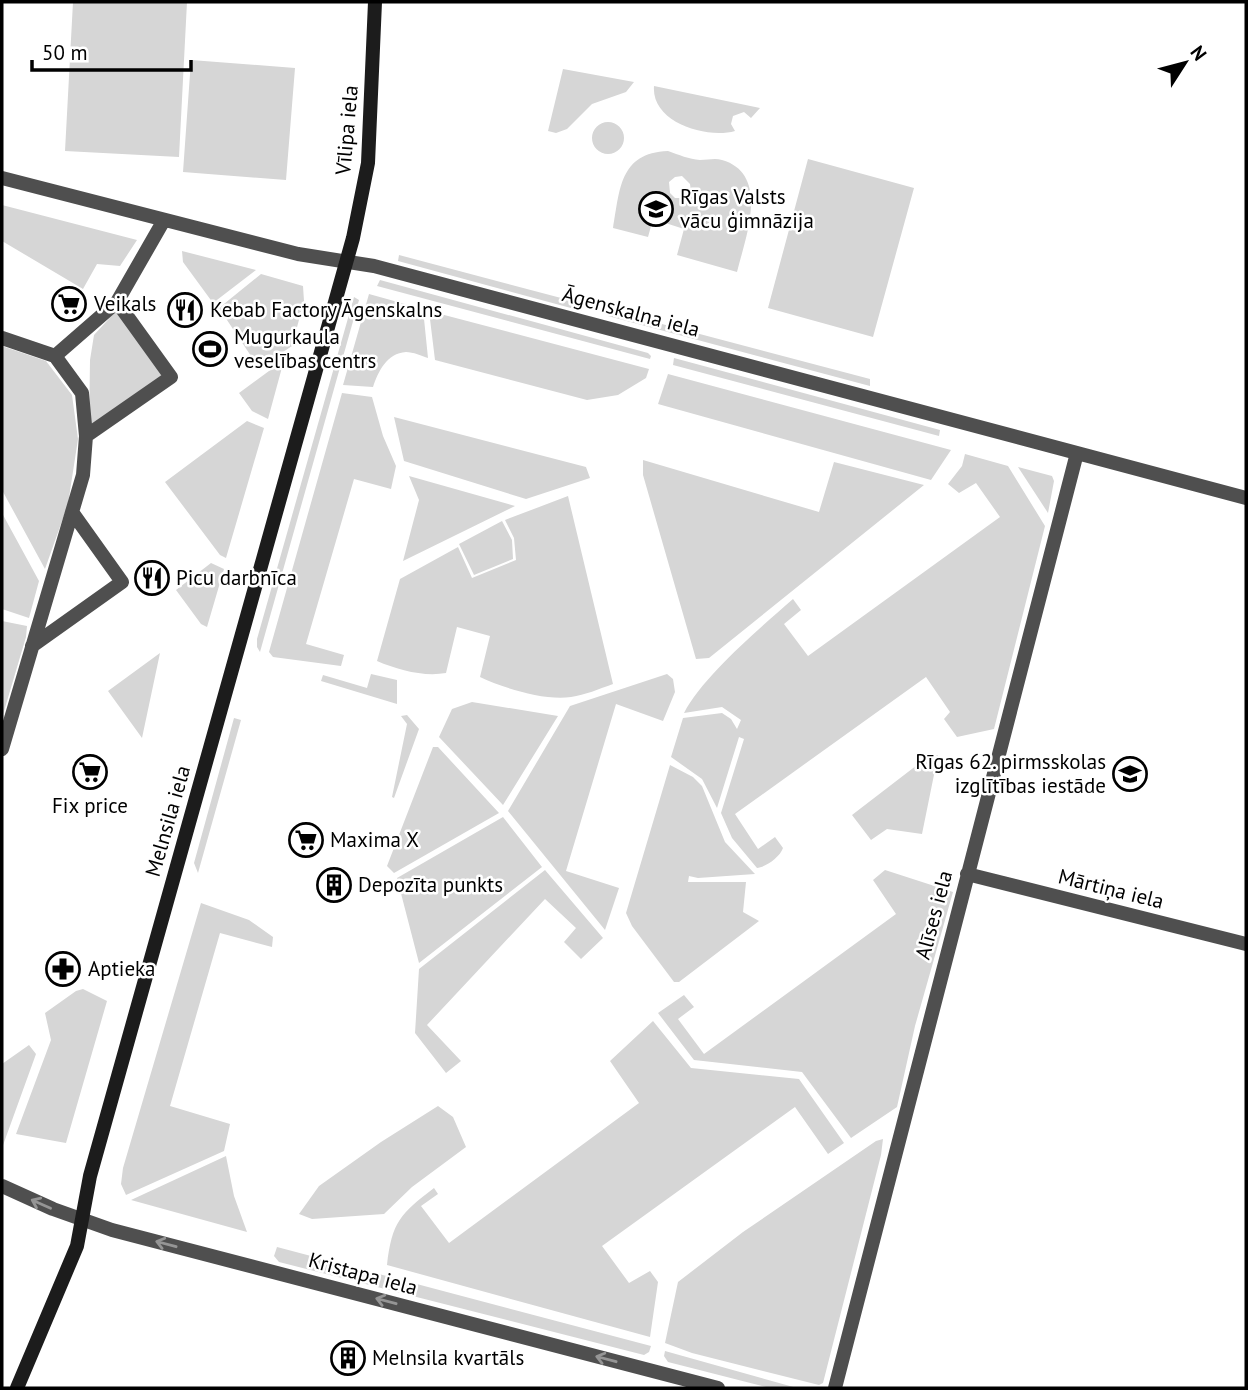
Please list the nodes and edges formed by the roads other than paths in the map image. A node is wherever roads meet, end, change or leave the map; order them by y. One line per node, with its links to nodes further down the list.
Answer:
1 (375, 2): 4 (street, Vīlipa iela)
2 (2, 178): 3 (street, Āgenskalna iela)
3 (164, 220): 4 (street, Āgenskalna iela); 5 (street)
4 (347, 260): 9 (street, Āgenskalna iela); 17 (street, Melnsila iela)
5 (117, 302): 7 (street); 8 (street)
6 (2, 338): 7 (street)
7 (55, 356): 8 (street)
8 (86, 436): 11 (street)
9 (1077, 453): 10 (street, Āgenskalna iela); 14 (street, Alīses iela)
10 (1246, 498)
11 (72, 512): 12 (street); 12 (street)
12 (32, 646): 13 (street)
13 (2, 749)
14 (967, 874): 15 (street, Mārtiņa iela); 21 (street, Alīses iela)
15 (1246, 944)
16 (2, 1186): 17 (street, Kristapa iela, one-way to 16)
17 (82, 1219): 18 (street, Kristapa iela, one-way to 17); 19 (street, Melnsila iela)
18 (669, 1382): 20 (street, Kristapa iela)
19 (17, 1388)
20 (718, 1388)
21 (835, 1388)

